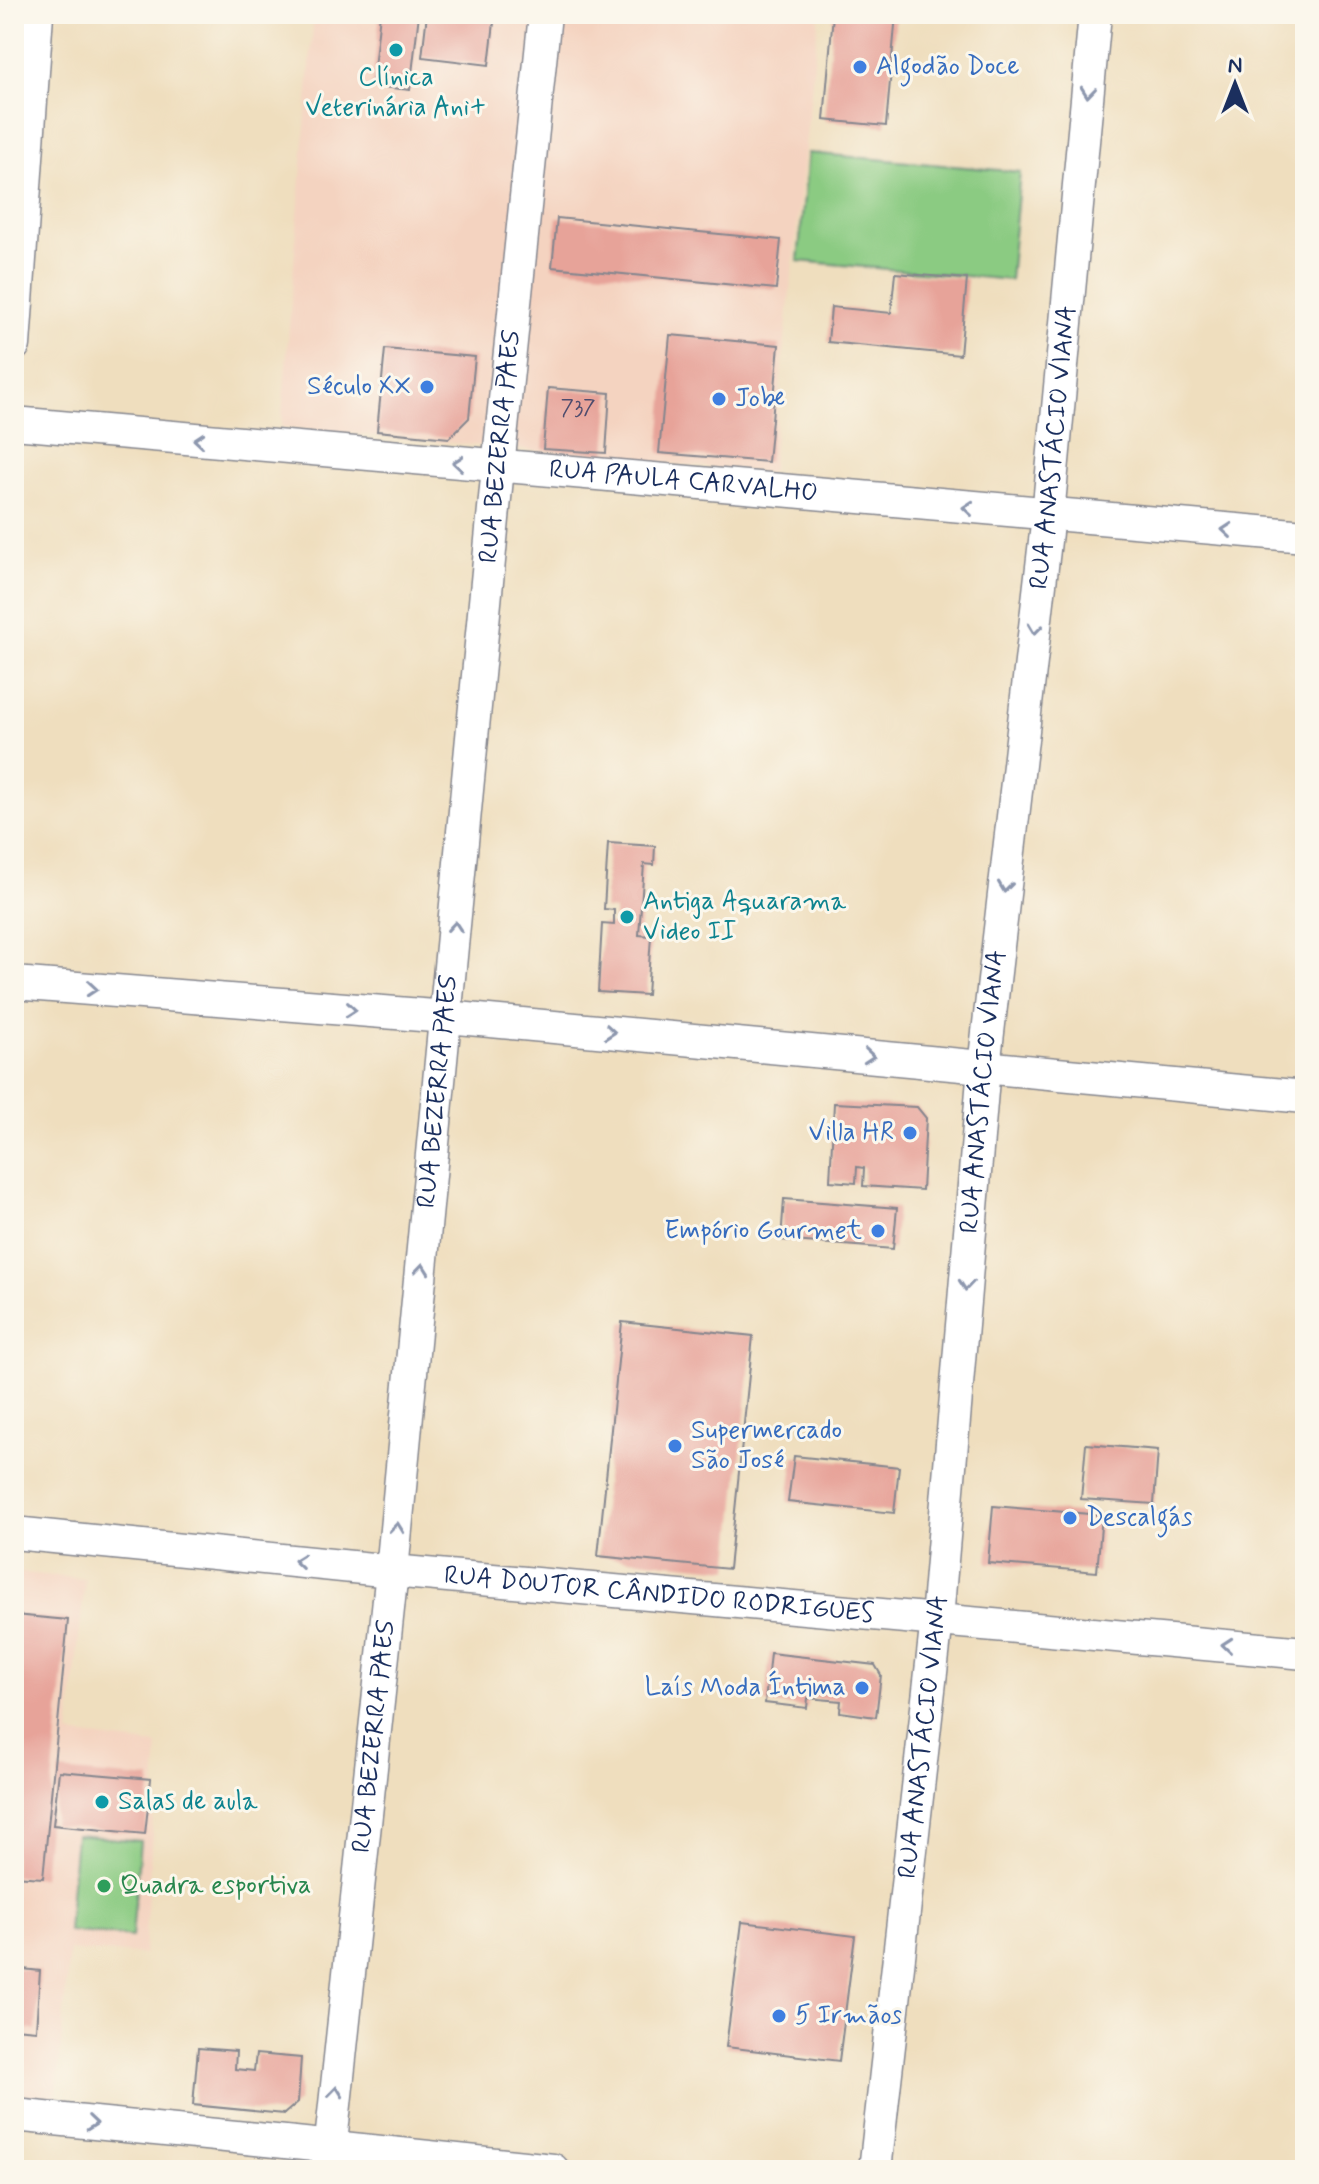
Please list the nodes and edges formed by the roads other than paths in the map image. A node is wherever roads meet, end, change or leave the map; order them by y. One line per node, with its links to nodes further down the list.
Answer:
1 (37, 14): 4 (street)
2 (545, 14): 6 (street, RUA BEZERRA PAES)
3 (1095, 14): 7 (street, RUA ANASTÁCIO VIANA, one-way to 7)
4 (14, 345)
5 (14, 423): 6 (street, RUA PAULA CARVALHO, one-way to 5)
6 (498, 467): 7 (street, RUA PAULA CARVALHO, one-way to 6); 10 (street, RUA BEZERRA PAES, one-way to 6)
7 (1048, 515): 8 (street, RUA PAULA CARVALHO, one-way to 7); 11 (street, RUA ANASTÁCIO VIANA, one-way to 11)
8 (1305, 536)
9 (14, 983): 10 (street, one-way to 10)
10 (447, 1017): 11 (street, one-way to 11); 14 (street, RUA BEZERRA PAES, one-way to 10)
11 (984, 1067): 12 (street); 15 (street, RUA ANASTÁCIO VIANA, one-way to 15)
12 (1305, 1097)
13 (14, 1533): 14 (street, RUA DOUTOR CÂNDIDO RODRIGUES, one-way to 13)
14 (392, 1571): 15 (street, RUA DOUTOR CÂNDIDO RODRIGUES); 18 (street, RUA BEZERRA PAES, one-way to 14)
15 (937, 1619): 16 (street, RUA DOUTOR CÂNDIDO RODRIGUES, one-way to 15); 20 (street, RUA ANASTÁCIO VIANA)
16 (1305, 1653)
17 (14, 2115): 18 (street, one-way to 18)
18 (329, 2157): 19 (street)
19 (553, 2170)
20 (875, 2170)

